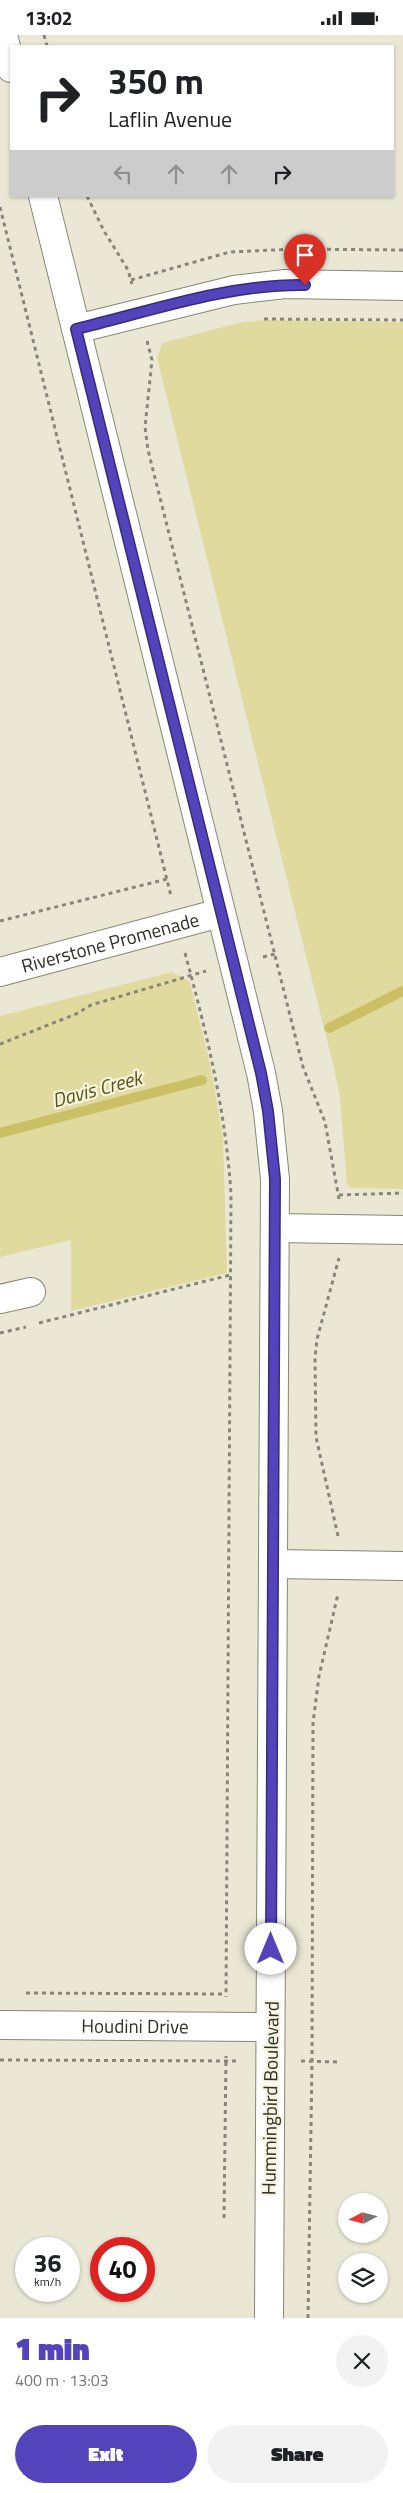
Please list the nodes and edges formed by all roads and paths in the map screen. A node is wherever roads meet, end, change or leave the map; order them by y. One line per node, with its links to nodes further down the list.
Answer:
1 (3, 35): 2 (street)
2 (10, 64)
3 (43, 197): 10 (street, Hummingbird Boulevard)
4 (87, 197): 6 (path)
5 (0, 207): 14 (path)
6 (128, 270)
7 (403, 286): 10 (street)
8 (263, 319): 9 (path)
9 (403, 320)
10 (76, 329): 15 (street, Hummingbird Boulevard)
11 (156, 341): 12 (path)
12 (147, 344)
13 (152, 360): 21 (path)
14 (167, 879): 16 (path); 17 (path)
15 (220, 913): 17 (street, Riverstone Promenade); 22 (street, Hummingbird Boulevard)
16 (0, 921)
17 (177, 924): 18 (street, Riverstone Promenade); 19 (path)
18 (0, 972)
19 (191, 975): 20 (path); 25 (path)
20 (0, 1044)
21 (403, 1193)
22 (274, 1228): 23 (street); 32 (street, Hummingbird Boulevard)
23 (403, 1230)
24 (339, 1265): 31 (path)
25 (230, 1275): 28 (path); 36 (path)
26 (30, 1292): 27 (street)
27 (0, 1299)
28 (38, 1323)
29 (29, 1326): 30 (path)
30 (0, 1333)
31 (338, 1533)
32 (273, 1564): 33 (street); 39 (street, Hummingbird Boulevard)
33 (403, 1566)
34 (338, 1598): 43 (path)
35 (20, 1993): 36 (path)
36 (226, 1994): 38 (path)
37 (0, 2025): 38 (street, Houdini Drive)
38 (226, 2026): 39 (street, Houdini Drive); 41 (path)
39 (270, 2027): 42 (street, Hummingbird Boulevard)
40 (0, 2060): 41 (path)
41 (226, 2061): 42 (path); 45 (path)
42 (269, 2061): 43 (path); 46 (street, Hummingbird Boulevard)
43 (312, 2061): 44 (path); 47 (path)
44 (338, 2062)
45 (224, 2218)
46 (269, 2318)
47 (308, 2318)

